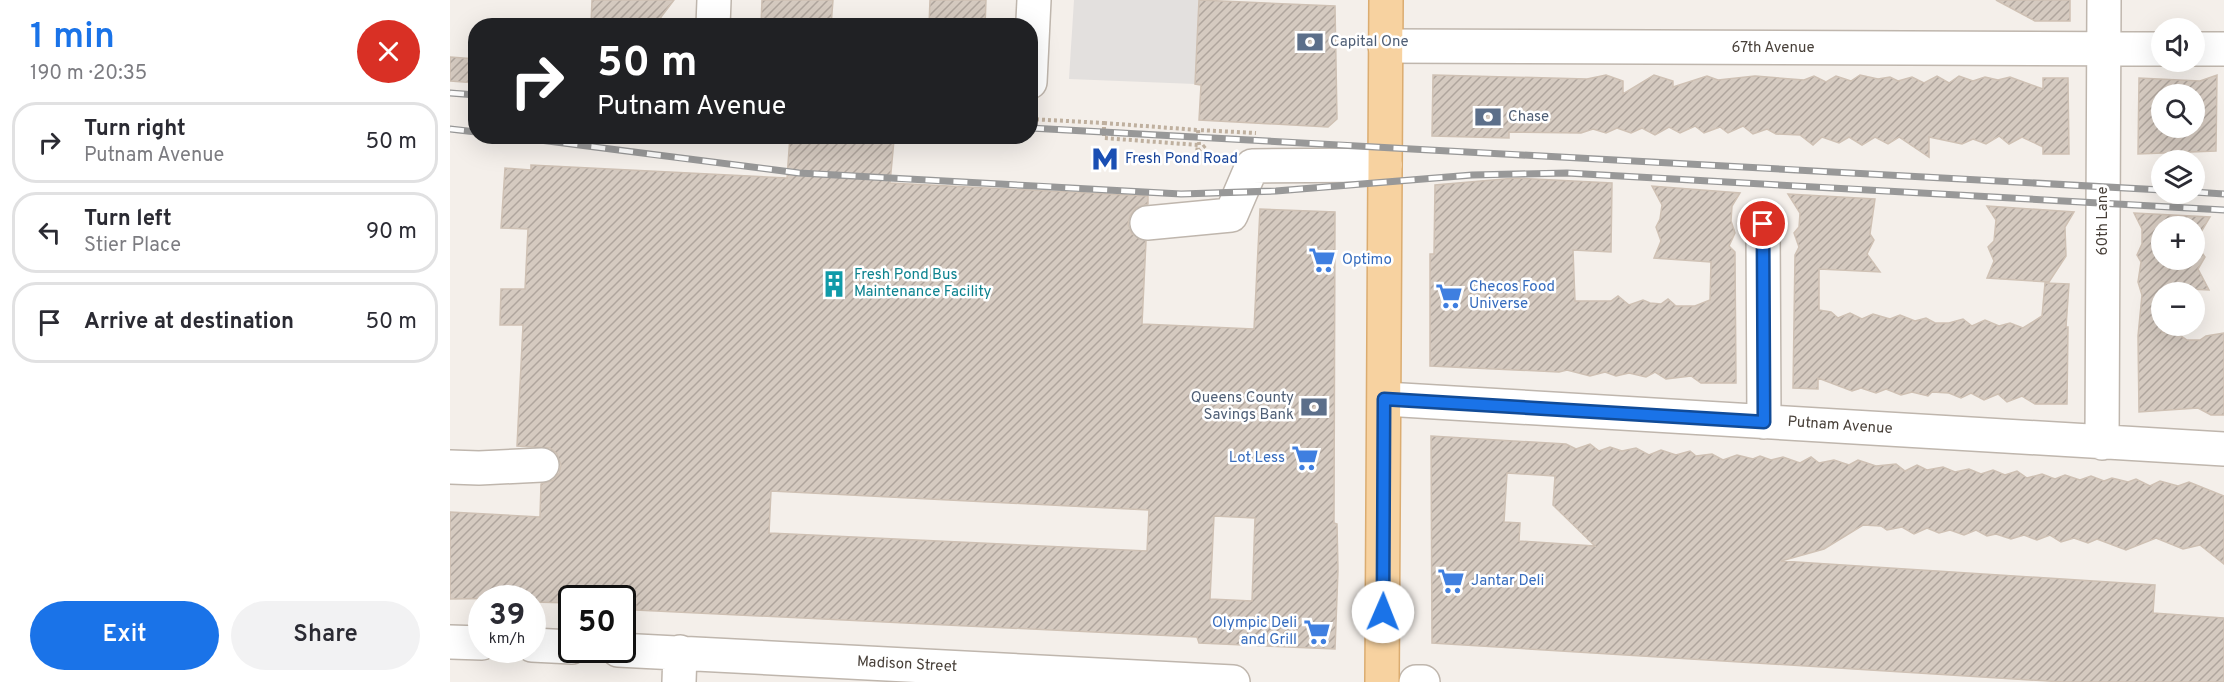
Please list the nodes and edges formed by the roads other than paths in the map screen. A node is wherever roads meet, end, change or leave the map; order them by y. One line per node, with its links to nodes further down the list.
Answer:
1 (714, 0): 5 (street)
2 (1034, 0): 6 (street)
3 (1386, 0): 7 (main road)
4 (2103, 0): 8 (street, 60th Lane)
5 (713, 18)
6 (1033, 18)
7 (1385, 46): 8 (street, 67th Avenue); 12 (main road)
8 (2103, 49): 9 (street, 67th Avenue); 17 (street, 60th Lane)
9 (2151, 49)
10 (2205, 49): 11 (street)
11 (2224, 49)
12 (1385, 165): 13 (street); 15 (main road)
13 (1147, 223)
14 (1763, 224): 16 (street)
15 (1384, 399): 16 (street, Putnam Avenue); 26 (main road)
16 (1764, 422): 17 (street, Putnam Avenue)
17 (2102, 443): 18 (street, Putnam Avenue)
18 (2224, 449)
19 (542, 465): 20 (street)
20 (450, 467)
21 (450, 642): 22 (street)
22 (468, 643)
23 (636, 655): 24 (street, Madison Street)
24 (680, 667): 25 (street, Madison Street)
25 (1233, 682)
26 (1382, 682)
27 (1416, 682): 28 (street)
28 (1423, 682)

